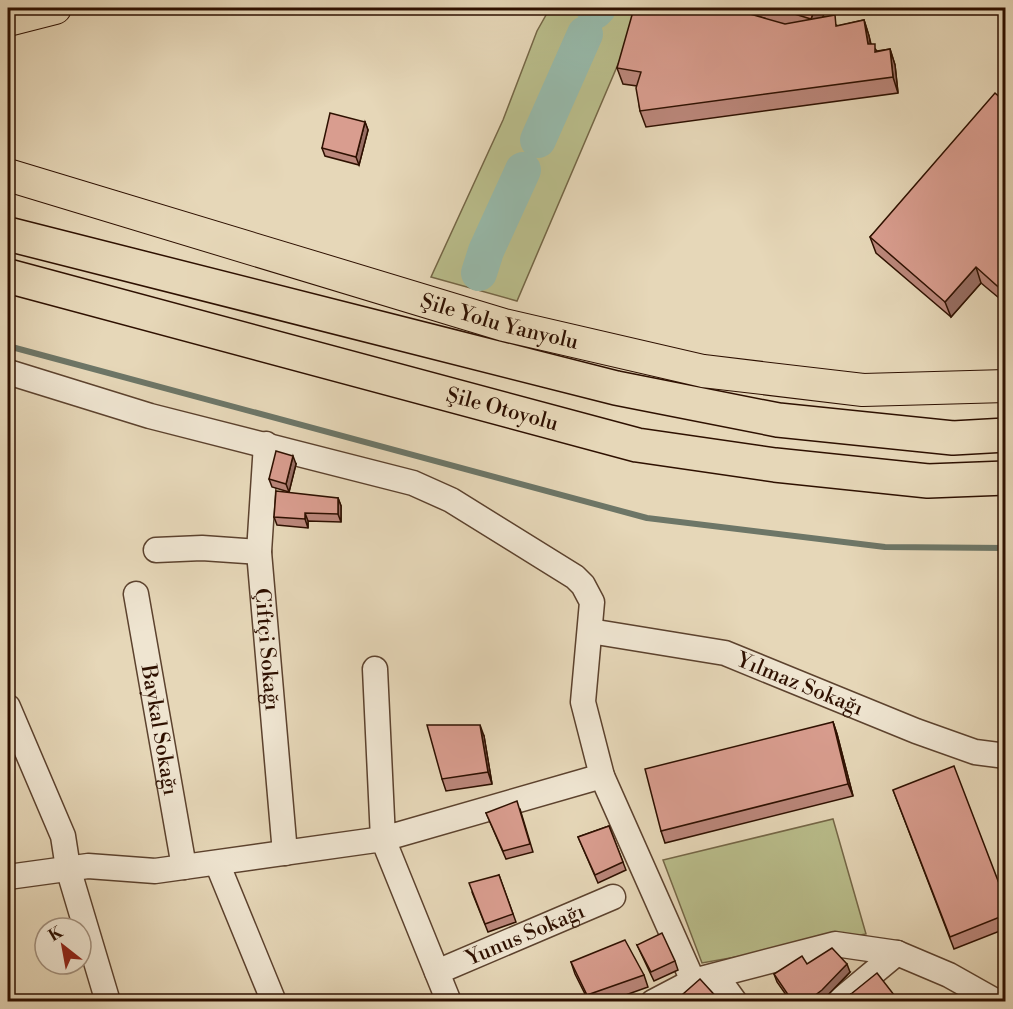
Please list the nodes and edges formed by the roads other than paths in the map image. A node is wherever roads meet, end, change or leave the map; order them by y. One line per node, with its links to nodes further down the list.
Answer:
1 (55, 8): 2 (main road)
2 (8, 19)
3 (8, 175): 7 (main road, Şile Yolu Yanyolu)
4 (8, 234): 8 (highway)
5 (8, 276): 10 (highway, Şile Otoyolu)
6 (8, 372): 9 (street)
7 (1005, 386)
8 (1005, 435)
9 (266, 444): 12 (street, Çiftçi Sokağı); 14 (street)
10 (1005, 478)
11 (156, 550): 12 (street)
12 (259, 552): 21 (street, Çiftçi Sokağı)
13 (136, 594): 23 (street, Baykal Sokağı)
14 (590, 631): 18 (street, Yılmaz Sokağı); 19 (street)
15 (375, 669): 20 (street)
16 (8, 707): 17 (street)
17 (14, 739): 24 (street)
18 (1005, 756)
19 (602, 776): 20 (street); 29 (street)
20 (383, 839): 21 (street); 28 (street)
21 (285, 853): 22 (street)
22 (217, 863): 23 (street); 32 (street)
23 (184, 867): 24 (street)
24 (68, 868): 25 (street); 31 (street)
25 (8, 877)
26 (613, 897): 28 (street, Yunus Sokağı)
27 (897, 953): 29 (street); 35 (street); 36 (street)
28 (437, 972): 33 (street)
29 (693, 981): 30 (street); 34 (street)
30 (729, 993)
31 (108, 1002)
32 (274, 1002)
33 (449, 1002)
34 (653, 1002)
35 (838, 1002)
36 (997, 1002)

